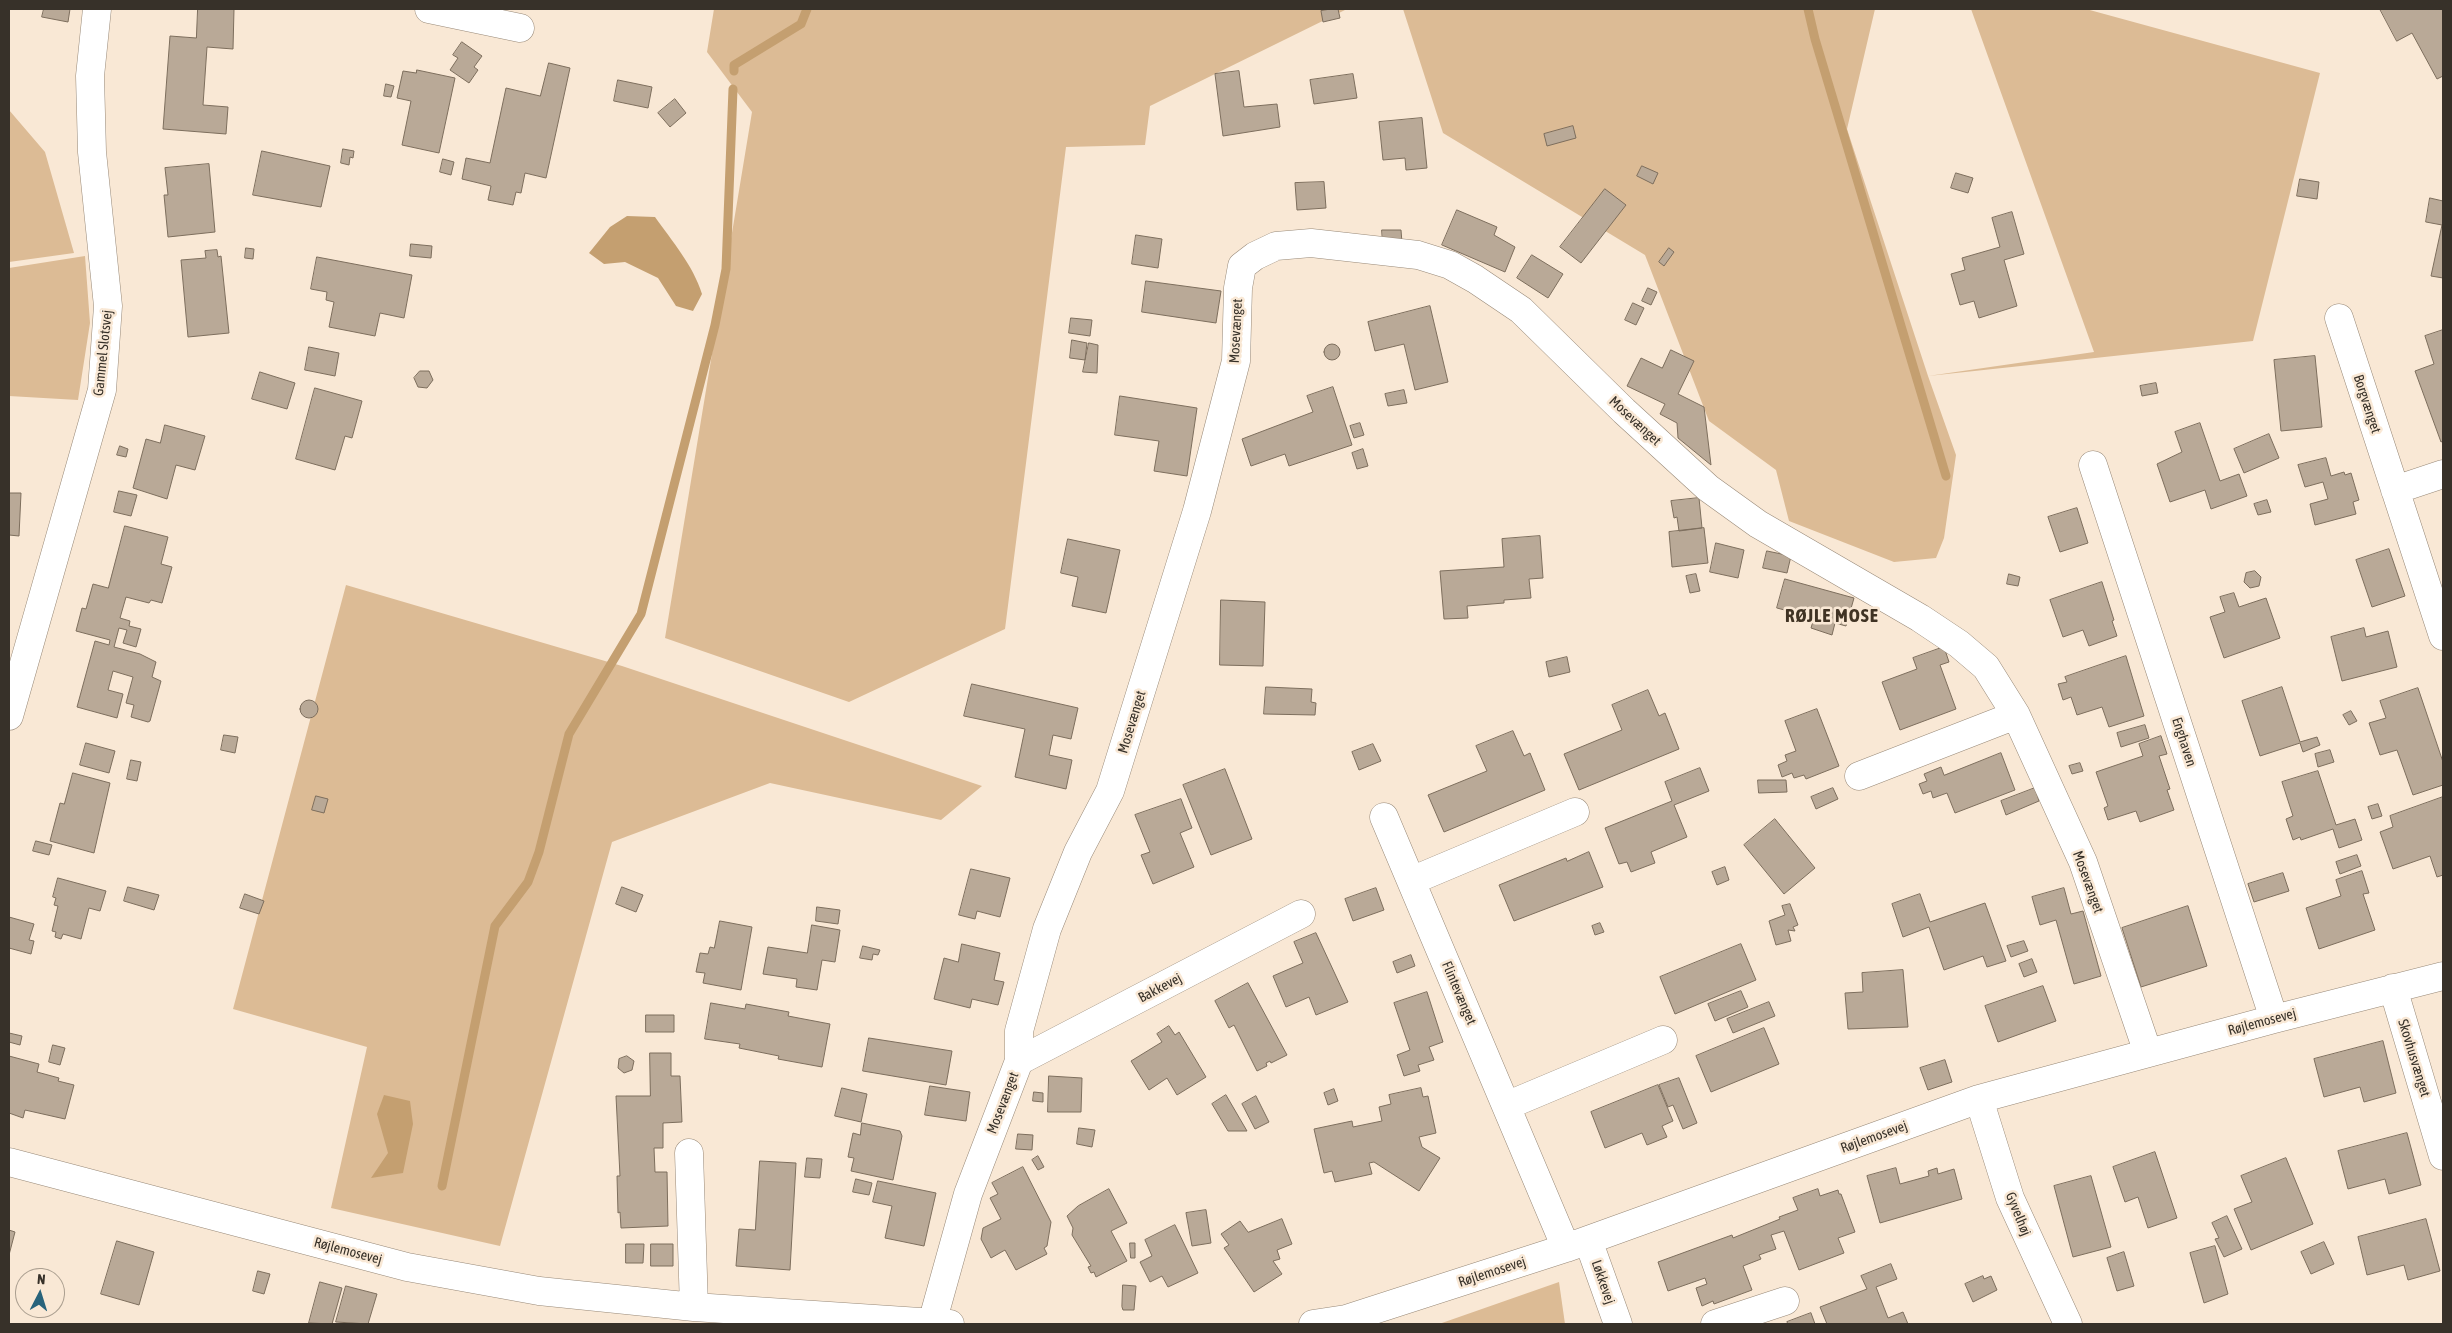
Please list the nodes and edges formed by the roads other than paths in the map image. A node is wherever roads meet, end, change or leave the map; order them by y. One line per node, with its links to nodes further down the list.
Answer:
1 (97, 9): 10 (street, Gammel Slotsvej)
2 (429, 9): 3 (street)
3 (520, 28)
4 (2339, 318): 7 (street, Borgvænget)
5 (2093, 465): 18 (street, Enghaven)
6 (2443, 474): 7 (street)
7 (2395, 490): 8 (street, Borgvænget)
8 (2443, 636)
9 (2016, 715): 11 (street); 20 (street, Mosevænget); 21 (street, Mosevænget)
10 (9, 716)
11 (1859, 776)
12 (1575, 812): 14 (street)
13 (1384, 817): 14 (street, Flintevænget)
14 (1411, 881): 23 (street, Flintevænget)
15 (1301, 914): 21 (street, Bakkevej)
16 (2443, 976): 17 (street, Røjlemosevej)
17 (2393, 988): 18 (street, Røjlemosevej); 25 (street, Skovhusvænget)
18 (2274, 1018): 20 (street, Røjlemosevej)
19 (1664, 1040): 23 (street)
20 (2148, 1053): 22 (street, Røjlemosevej)
21 (1019, 1061): 30 (street, Mosevænget)
22 (1979, 1099): 27 (street, Røjlemosevej); 34 (street, Gyvelhøj)
23 (1506, 1106): 27 (street, Flintevænget)
24 (689, 1153): 29 (street)
25 (2443, 1156)
26 (9, 1162): 29 (street, Røjlemosevej)
27 (1577, 1244): 31 (street, Røjlemosevej); 32 (street, Løkkevej)
28 (1785, 1301): 33 (street)
29 (694, 1307): 30 (street, Røjlemosevej)
30 (941, 1324)
31 (1312, 1324)
32 (1618, 1324)
33 (1716, 1324)
34 (2068, 1324)

